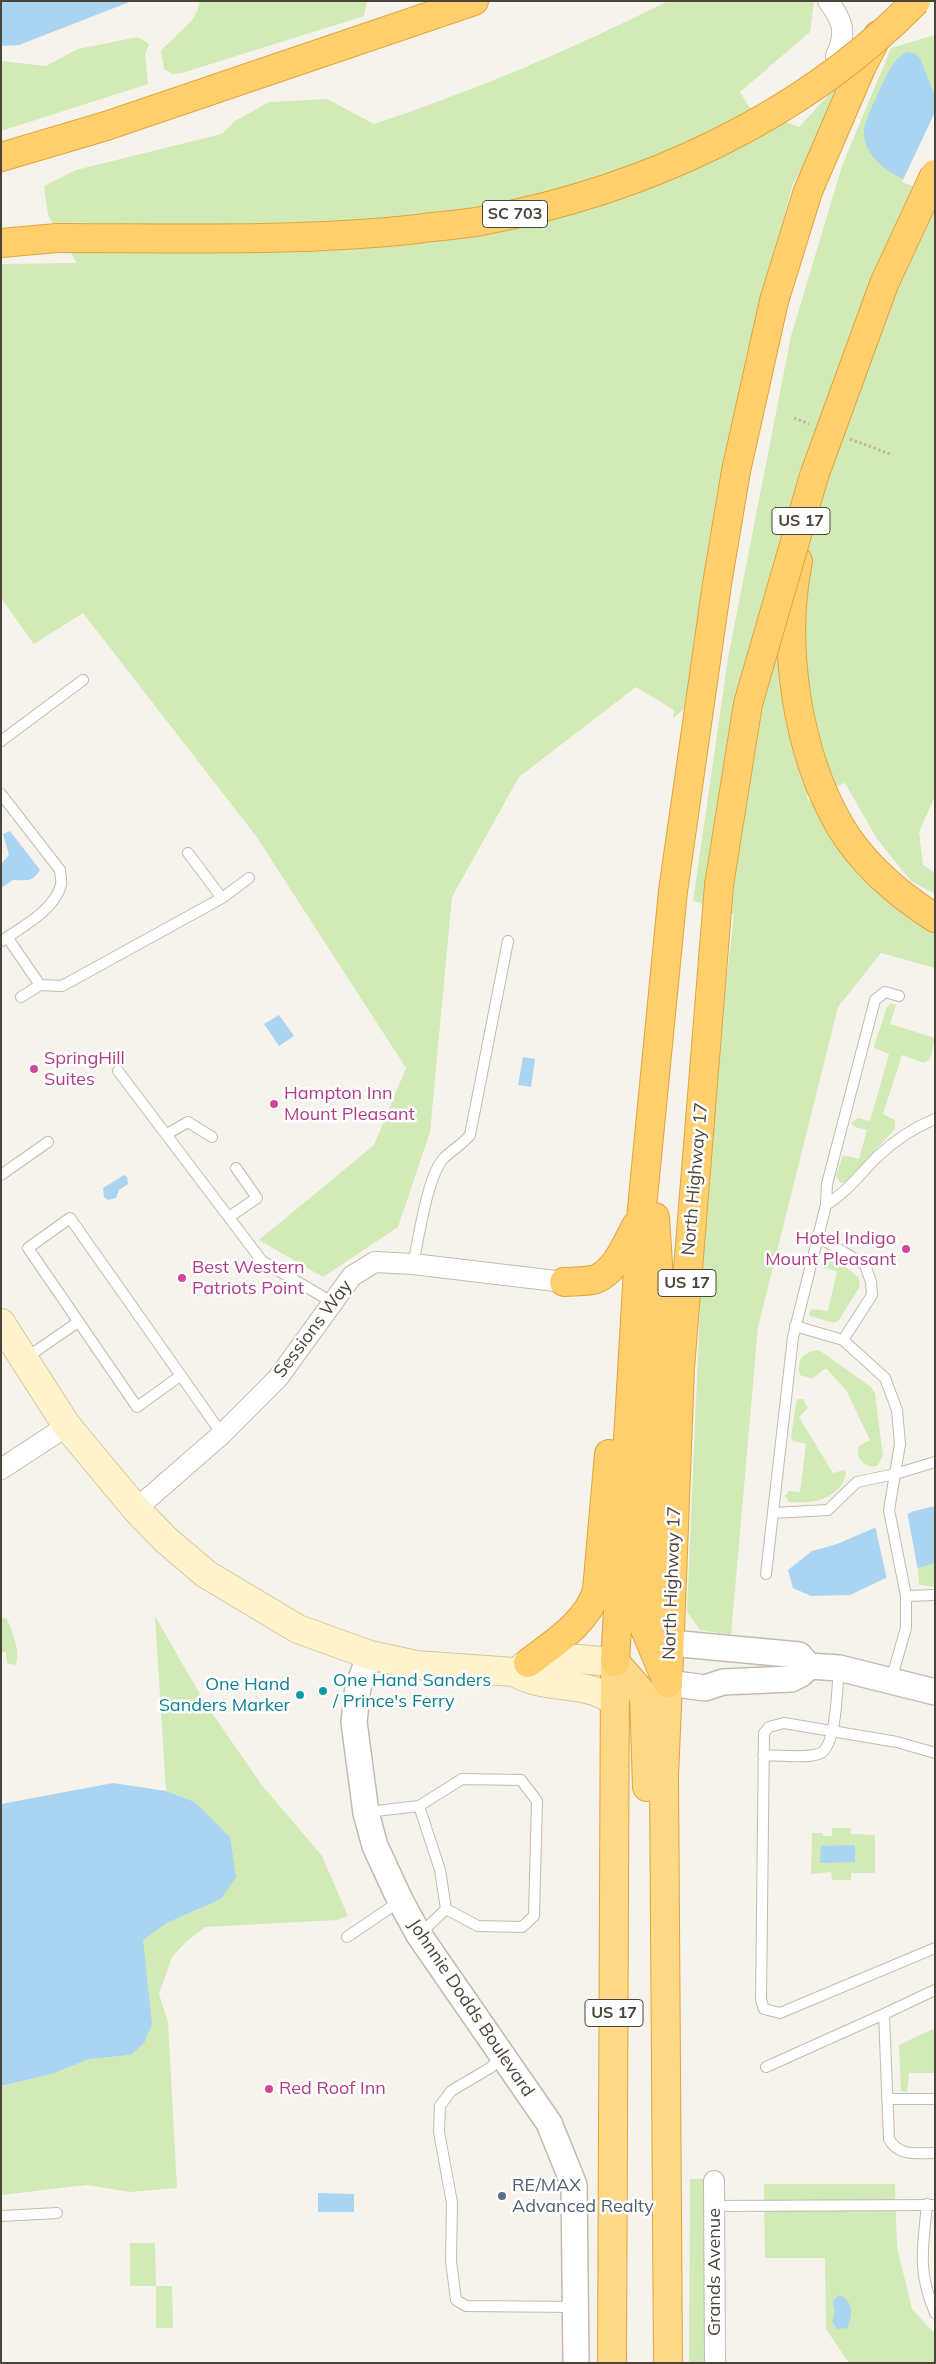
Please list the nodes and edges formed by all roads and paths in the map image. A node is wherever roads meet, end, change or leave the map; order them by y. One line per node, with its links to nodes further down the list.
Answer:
1 (474, 1): 6 (highway)
2 (828, 1): 5 (street)
3 (897, 1): 24 (highway, US 17, bridge)
4 (916, 1): 8 (highway, SC 703, bridge)
5 (836, 56)
6 (1, 157)
7 (935, 174): 9 (highway, US 17, bridge)
8 (1, 243)
9 (814, 476): 16 (highway, bridge); 54 (highway, North Highway 17 / US 17, bridge)
10 (83, 680): 11 (lane)
11 (1, 741)
12 (1, 794): 17 (lane)
13 (188, 853): 15 (lane)
14 (249, 878): 15 (lane)
15 (222, 898): 19 (lane)
16 (935, 918)
17 (4, 939): 19 (lane)
18 (508, 941): 34 (lane)
19 (40, 985): 21 (lane)
20 (899, 996): 30 (lane)
21 (21, 997)
22 (118, 1071): 25 (lane)
23 (935, 1119): 30 (lane)
24 (650, 1126): 32 (highway, US 17); 61 (highway)
25 (166, 1134): 26 (lane); 31 (lane)
26 (212, 1137)
27 (48, 1142): 29 (lane)
28 (236, 1168): 31 (lane)
29 (1, 1175)
30 (826, 1205): 33 (lane)
31 (229, 1217): 36 (lane)
32 (641, 1218): 35 (highway); 41 (highway, US 17)
33 (817, 1236): 39 (lane); 40 (lane)
34 (414, 1264): 35 (street, Sessions Way); 36 (street, Sessions Way)
35 (564, 1282)
36 (332, 1302): 45 (street, Sessions Way)
37 (78, 1322): 42 (lane); 43 (lane); 43 (lane)
38 (1, 1323): 42 (main road)
39 (796, 1326): 40 (lane); 50 (lane)
40 (843, 1340): 48 (lane)
41 (632, 1357): 56 (highway, US 17); 58 (highway)
42 (26, 1358): 44 (main road)
43 (180, 1376): 45 (lane)
44 (67, 1426): 47 (street); 49 (main road)
45 (222, 1434): 49 (street, Sessions Way)
46 (935, 1462): 48 (lane)
47 (1, 1469)
48 (895, 1474): 50 (lane); 53 (lane)
49 (136, 1509): 55 (main road)
50 (773, 1513): 51 (lane)
51 (766, 1574)
52 (935, 1595): 53 (lane)
53 (906, 1596): 60 (lane)
54 (670, 1643): 57 (street); 61 (highway, North Highway 17 / US 17)
55 (370, 1655): 58 (main road); 68 (street, Johnnie Dodds Boulevard)
56 (615, 1662): 58 (main road); 63 (highway, US 17); 74 (highway)
57 (809, 1666): 59 (street); 61 (street)
58 (521, 1668): 63 (main road)
59 (839, 1668): 60 (street); 64 (lane)
60 (891, 1680): 62 (street)
61 (668, 1683): 74 (highway, US 17)
62 (935, 1692)
63 (615, 1701): 90 (highway, US 17)
64 (832, 1730): 65 (lane); 66 (lane); 66 (lane)
65 (935, 1753)
66 (763, 1755): 73 (lane)
67 (418, 1806): 68 (lane); 70 (lane); 70 (lane)
68 (366, 1812): 69 (street, Johnnie Dodds Boulevard)
69 (400, 1900): 71 (street, Johnnie Dodds Boulevard); 72 (lane)
70 (446, 1909): 71 (lane)
71 (419, 1935): 77 (street, Johnnie Dodds Boulevard)
72 (347, 1938)
73 (935, 1948)
74 (666, 1988): 91 (highway, US 17)
75 (935, 1990): 76 (lane)
76 (884, 2014): 78 (lane); 79 (lane)
77 (503, 2056): 87 (street, Johnnie Dodds Boulevard); 87 (lane)
78 (766, 2067)
79 (888, 2099): 80 (lane); 81 (lane)
80 (935, 2099)
81 (935, 2153)
82 (714, 2181): 84 (street, Grands Avenue)
83 (931, 2204): 84 (lane); 88 (lane)
84 (714, 2206): 92 (street, Grands Avenue)
85 (57, 2213): 86 (lane)
86 (1, 2216)
87 (575, 2307): 89 (street, Johnnie Dodds Boulevard)
88 (935, 2313)
89 (576, 2363)
90 (612, 2363)
91 (668, 2363)
92 (715, 2363)

